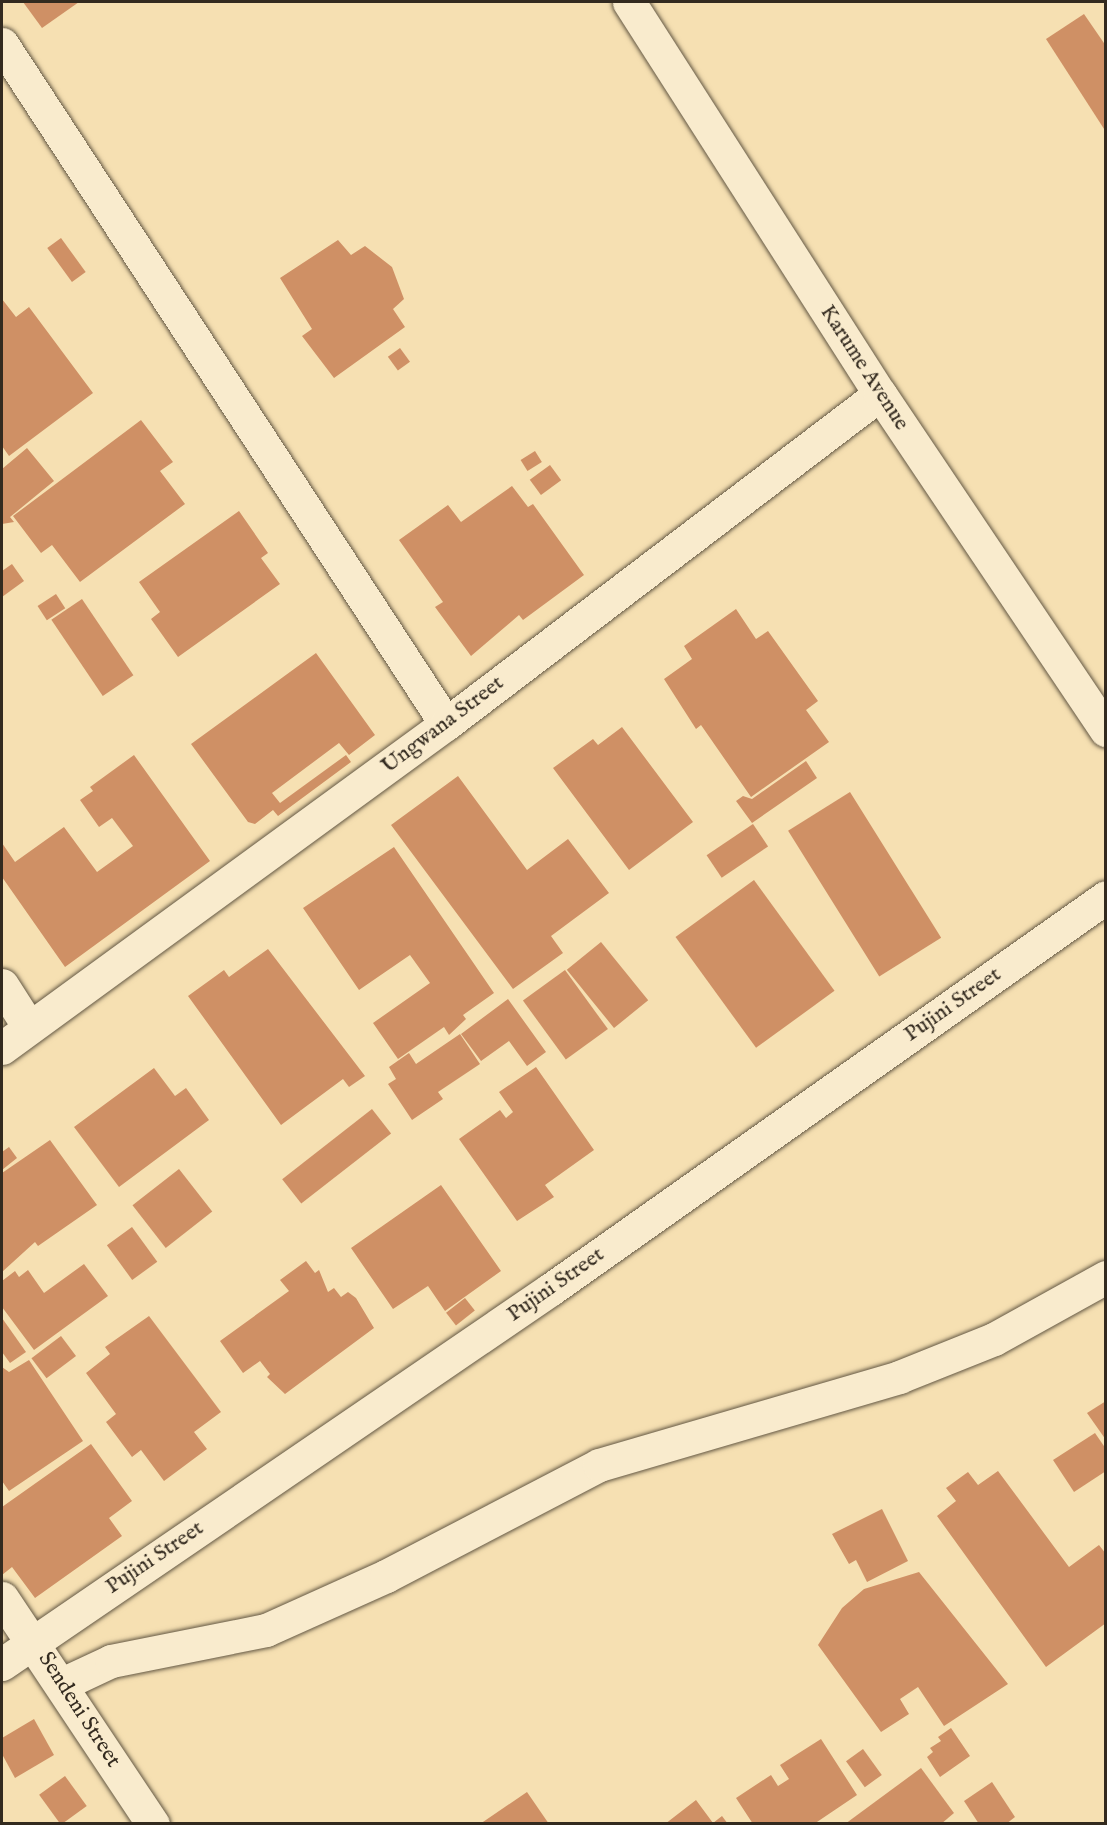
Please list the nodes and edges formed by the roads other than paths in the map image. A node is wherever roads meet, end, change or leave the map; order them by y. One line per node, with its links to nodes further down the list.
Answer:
1 (629, 2): 3 (street, Karume Avenue)
2 (2, 44): 4 (street)
3 (880, 394): 4 (street, Ungwana Street); 5 (street, Karume Avenue)
4 (446, 724): 8 (street, Ungwana Street)
5 (1106, 730)
6 (1106, 897): 12 (street, Pujini Street)
7 (2, 985): 8 (street)
8 (29, 1027): 9 (street, Ungwana Street)
9 (2, 1048)
10 (1106, 1277): 14 (street)
11 (2, 1598): 12 (street, Sendeni Street)
12 (33, 1641): 13 (street, Pujini Street); 14 (street, Sendeni Street)
13 (2, 1664)
14 (62, 1684): 15 (street, Sendeni Street)
15 (153, 1824)

